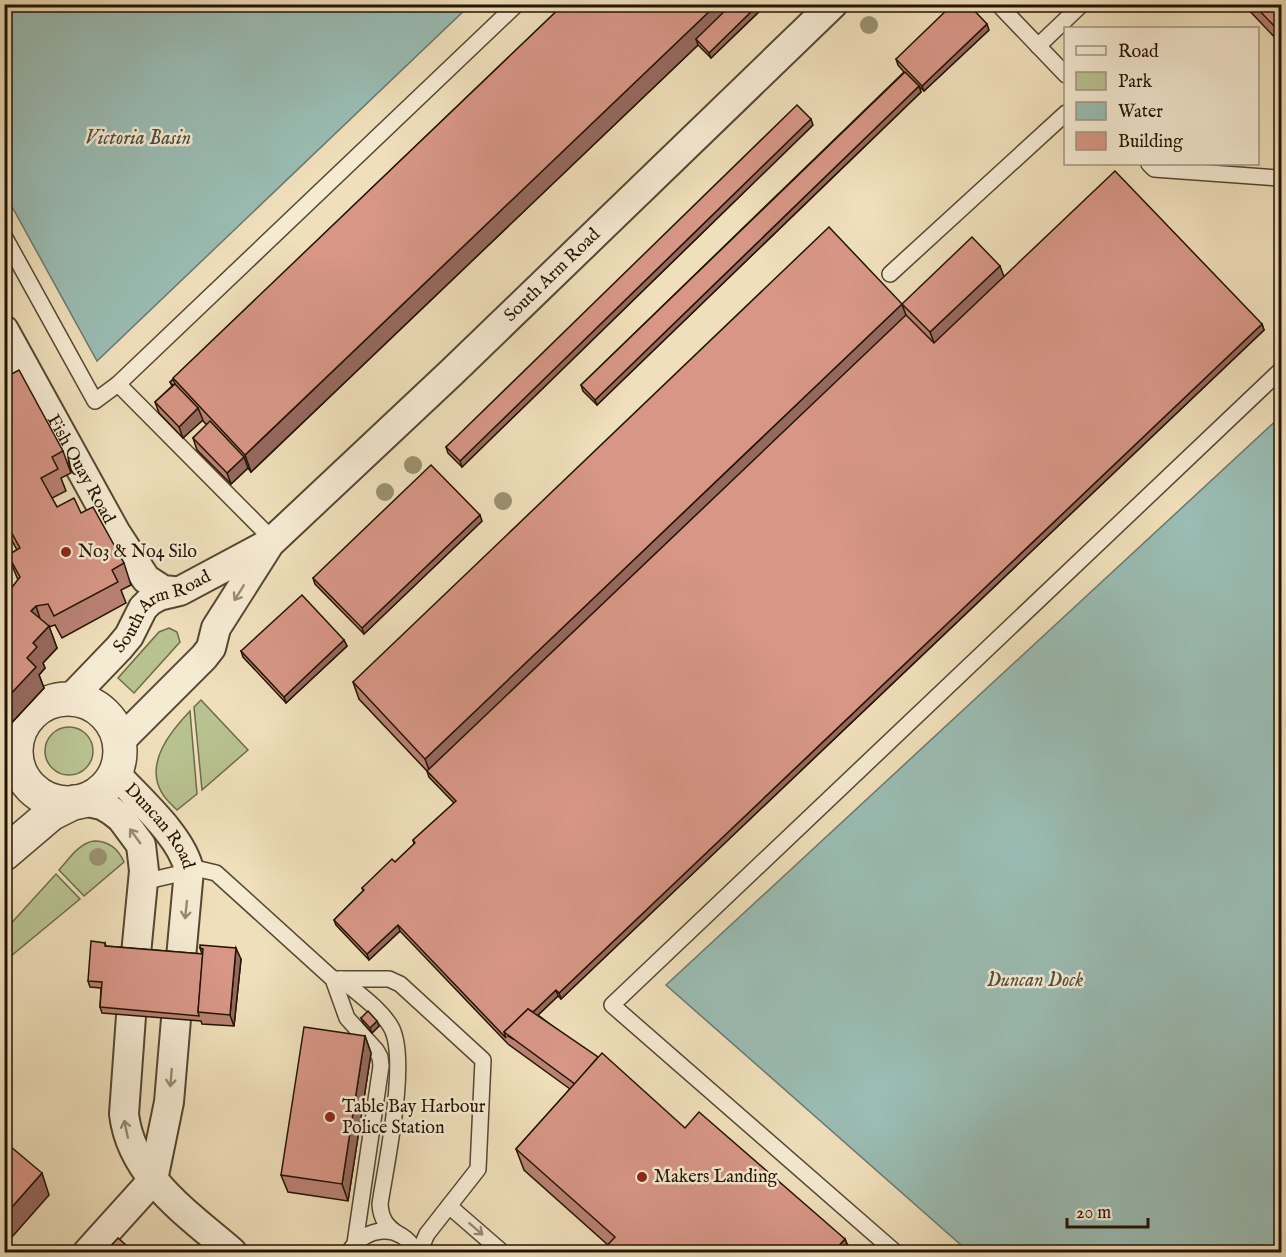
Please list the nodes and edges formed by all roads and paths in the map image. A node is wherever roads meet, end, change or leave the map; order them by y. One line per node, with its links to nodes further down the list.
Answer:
1 (517, 4): 14 (lane)
2 (833, 4): 15 (street, South Arm Road)
3 (999, 4): 5 (lane)
4 (1082, 4): 5 (lane)
5 (1038, 46): 6 (lane)
6 (1064, 74)
7 (1064, 114): 11 (lane)
8 (1150, 165): 9 (lane)
9 (1281, 181)
10 (4, 237): 14 (lane)
11 (890, 274)
12 (4, 330): 16 (street, Fish Quay Road)
13 (1281, 369): 38 (lane)
14 (118, 384): 15 (lane)
15 (272, 542): 16 (street, South Arm Road); 17 (street, South Arm Road, one-way to 17)
16 (177, 591): 17 (street, Fish Quay Road); 18 (street, South Arm Road)
17 (216, 628): 19 (street, South Arm Road)
18 (70, 699): 19 (street); 20 (street)
19 (117, 758): 21 (street); 23 (street, Duncan Road)
20 (10, 766): 21 (street)
21 (79, 802): 22 (street); 24 (street, Duncan Road, one-way to 21)
22 (4, 854)
23 (189, 870): 24 (lane); 26 (street, Duncan Road, one-way to 26); 27 (lane)
24 (143, 882): 25 (street, Duncan Road)
25 (136, 954)
26 (181, 958)
27 (337, 979): 31 (lane); 32 (lane); 33 (lane)
28 (131, 1016): 30 (street, one-way to 28)
29 (176, 1019): 30 (street, one-way to 30)
30 (153, 1180): 34 (street); 35 (street)
31 (449, 1206): 36 (lane); 37 (lane, one-way to 37)
32 (398, 1234): 33 (lane); 36 (lane)
33 (352, 1248)
34 (88, 1252)
35 (232, 1252)
36 (418, 1252)
37 (502, 1252)
38 (895, 1252)

